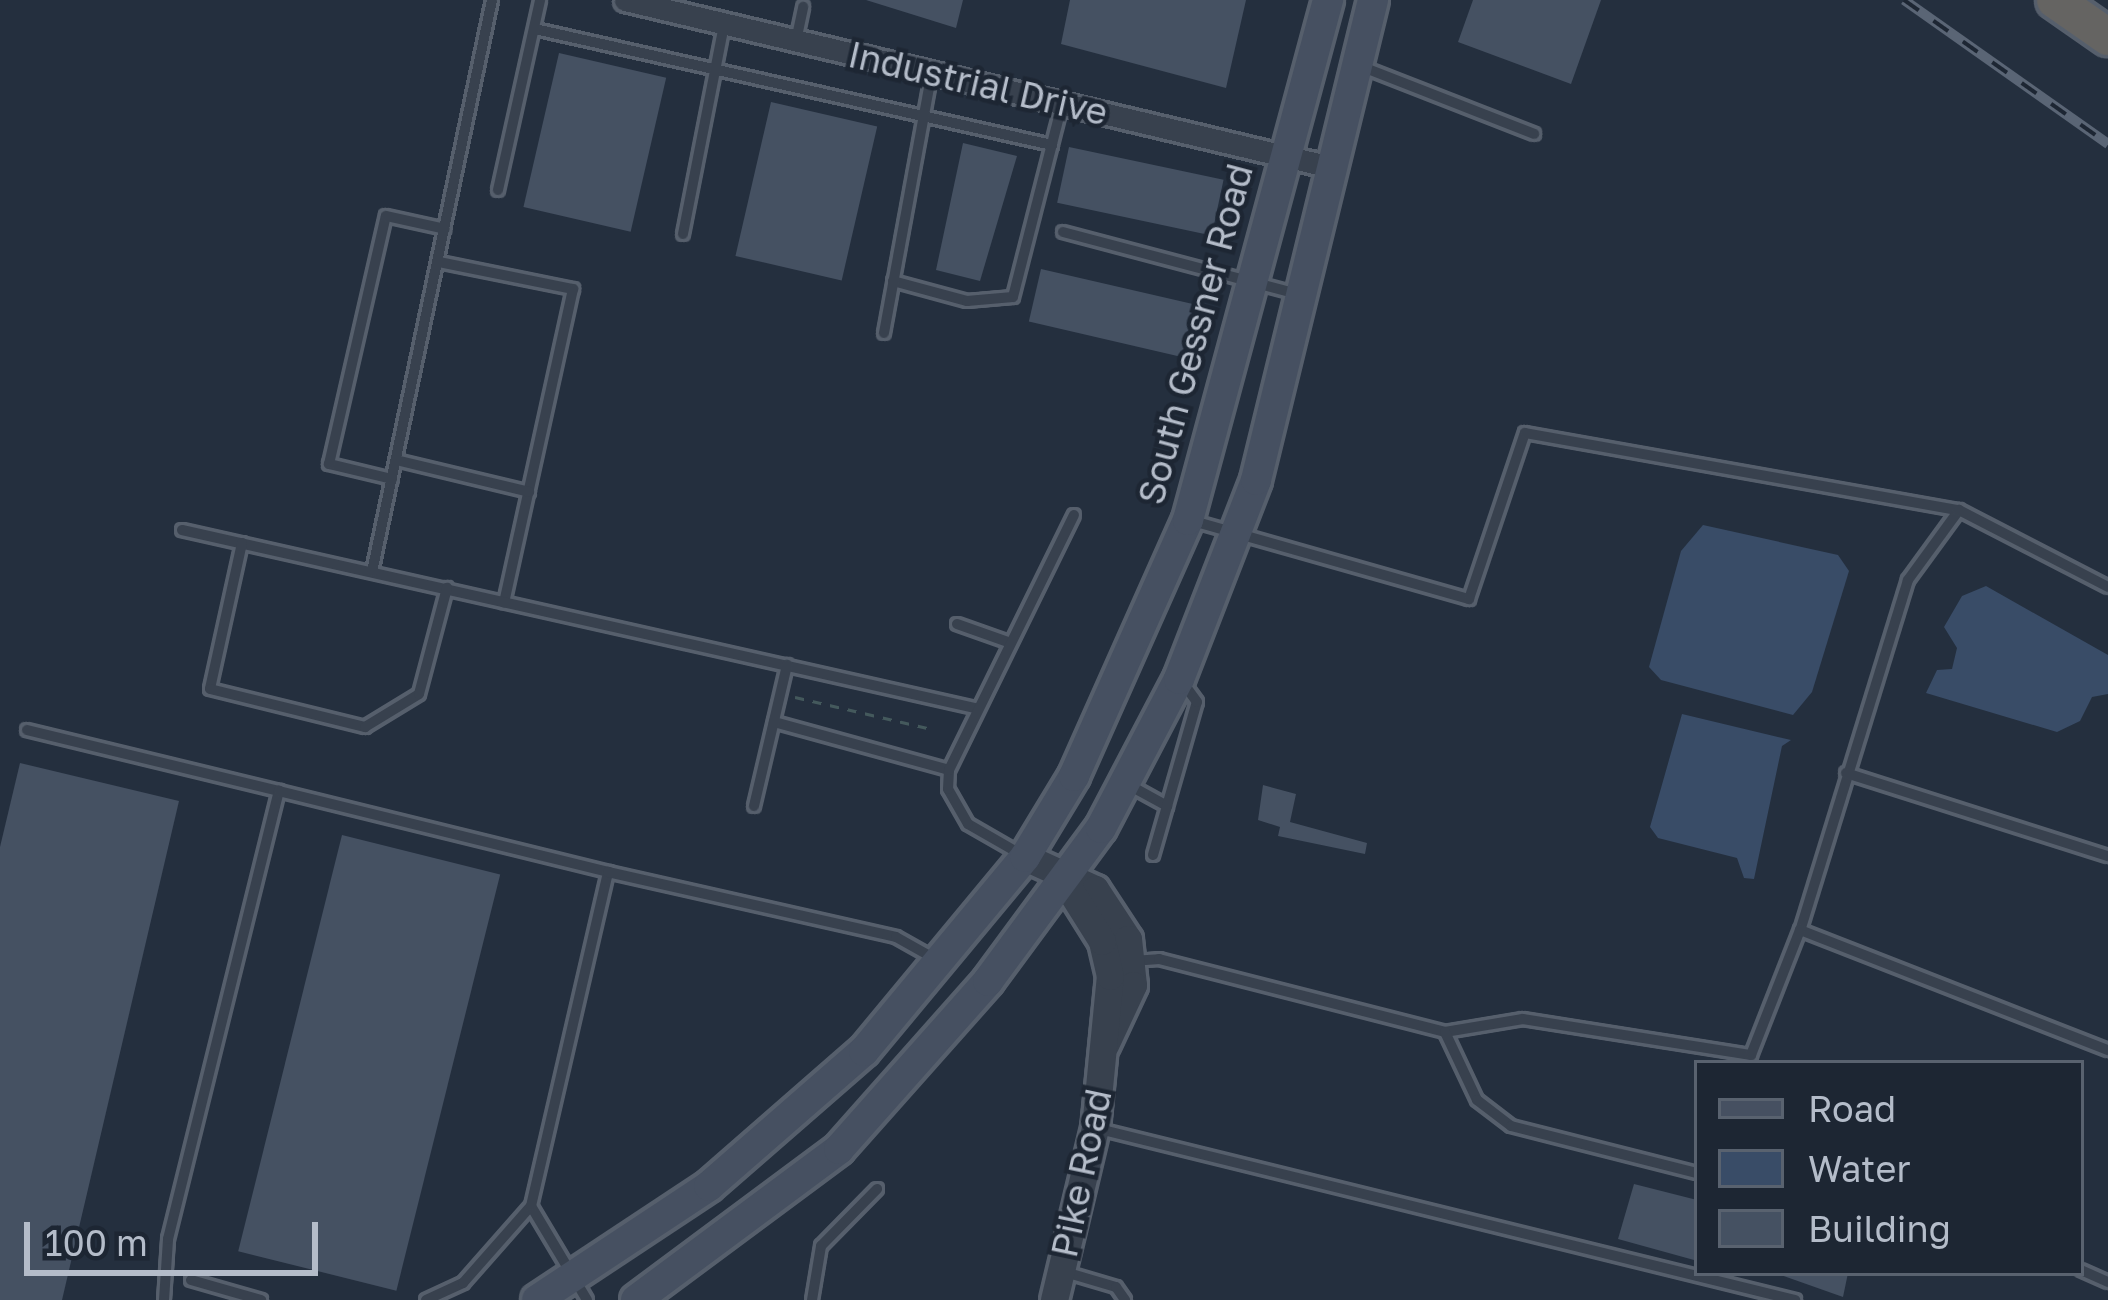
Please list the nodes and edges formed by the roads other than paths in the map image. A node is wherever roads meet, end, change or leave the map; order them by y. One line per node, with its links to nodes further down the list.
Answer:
1 (492, 0): 24 (lane)
2 (540, 0): 10 (lane)
3 (625, 0): 7 (street, Industrial Drive)
4 (1328, 0): 13 (main road, South Gessner Road)
5 (1373, 0): 14 (main road)
6 (2056, 0): 11 (highway)
7 (650, 3): 9 (street, Industrial Drive)
8 (802, 7): 12 (lane)
9 (724, 24): 12 (street, Industrial Drive); 15 (lane)
10 (535, 29): 15 (lane); 23 (lane)
11 (2108, 37)
12 (796, 40): 16 (street, Industrial Drive)
13 (1314, 49): 14 (main road); 21 (main road, South Gessner Road)
14 (1357, 65): 19 (lane); 22 (main road)
15 (716, 69): 18 (lane); 26 (lane)
16 (932, 73): 17 (street, Industrial Drive); 18 (lane)
17 (1063, 104): 20 (lane); 21 (street, Industrial Drive)
18 (924, 116): 20 (lane); 28 (lane)
19 (1534, 134)
20 (1052, 145): 28 (lane)
21 (1282, 155): 22 (street, Industrial Drive); 29 (main road, South Gessner Road)
22 (1331, 167): 30 (main road)
23 (498, 190)
24 (445, 229): 27 (lane); 33 (lane)
25 (1063, 232): 29 (lane)
26 (683, 234)
27 (439, 262): 32 (lane); 34 (lane)
28 (893, 280): 31 (lane)
29 (1253, 281): 30 (lane); 37 (main road, South Gessner Road)
30 (1301, 294): 39 (main road)
31 (884, 333)
32 (396, 460): 33 (lane); 34 (lane)
33 (392, 479): 41 (lane)
34 (529, 492): 44 (lane)
35 (1959, 511): 39 (lane); 42 (lane); 54 (lane)
36 (1073, 515): 46 (lane)
37 (1188, 520): 39 (lane); 47 (main road, South Gessner Road)
38 (182, 530): 40 (lane)
39 (1236, 535): 49 (main road)
40 (242, 543): 41 (lane); 43 (lane)
41 (372, 572): 43 (lane)
42 (2108, 587)
43 (447, 588): 44 (lane)
44 (504, 602): 48 (lane)
45 (957, 624): 46 (lane)
46 (1008, 642): 50 (lane)
47 (1134, 656): 49 (main road); 60 (main road, South Gessner Road)
48 (787, 665): 50 (lane); 51 (lane)
49 (1179, 679): 55 (main road); 58 (lane)
50 (975, 708): 53 (lane)
51 (774, 722): 53 (lane); 57 (lane)
52 (27, 730): 56 (lane)
53 (949, 770): 60 (lane)
54 (1846, 773): 61 (lane); 64 (lane)
55 (1124, 783): 58 (lane); 63 (main road)
56 (279, 791): 62 (lane); 78 (lane)
57 (754, 806)
58 (1167, 806): 59 (lane)
59 (1153, 855)
60 (1024, 856): 63 (street); 65 (main road, South Gessner Road)
61 (2108, 856)
62 (608, 872): 65 (lane); 72 (lane)
63 (1066, 882): 66 (street); 82 (main road)
64 (1800, 930): 67 (lane); 68 (lane)
65 (940, 962): 77 (main road, South Gessner Road)
66 (1121, 962): 67 (lane); 69 (street, Pike Road)
67 (1445, 1031): 70 (lane)
68 (2108, 1050)
69 (1095, 1128): 73 (street, Pike Road); 74 (lane)
70 (1694, 1172)
71 (877, 1190): 83 (lane)
72 (531, 1206): 77 (lane); 80 (lane)
73 (1061, 1271): 84 (street, Pike Road); 85 (lane)
74 (1694, 1275)
75 (1697, 1276): 86 (lane)
76 (191, 1280): 79 (lane)
77 (583, 1288): 81 (main road, South Gessner Road)
78 (164, 1300)
79 (261, 1300)
80 (427, 1300)
81 (537, 1300)
82 (636, 1300)
83 (812, 1300)
84 (1054, 1300)
85 (1125, 1300)
86 (1795, 1300)

